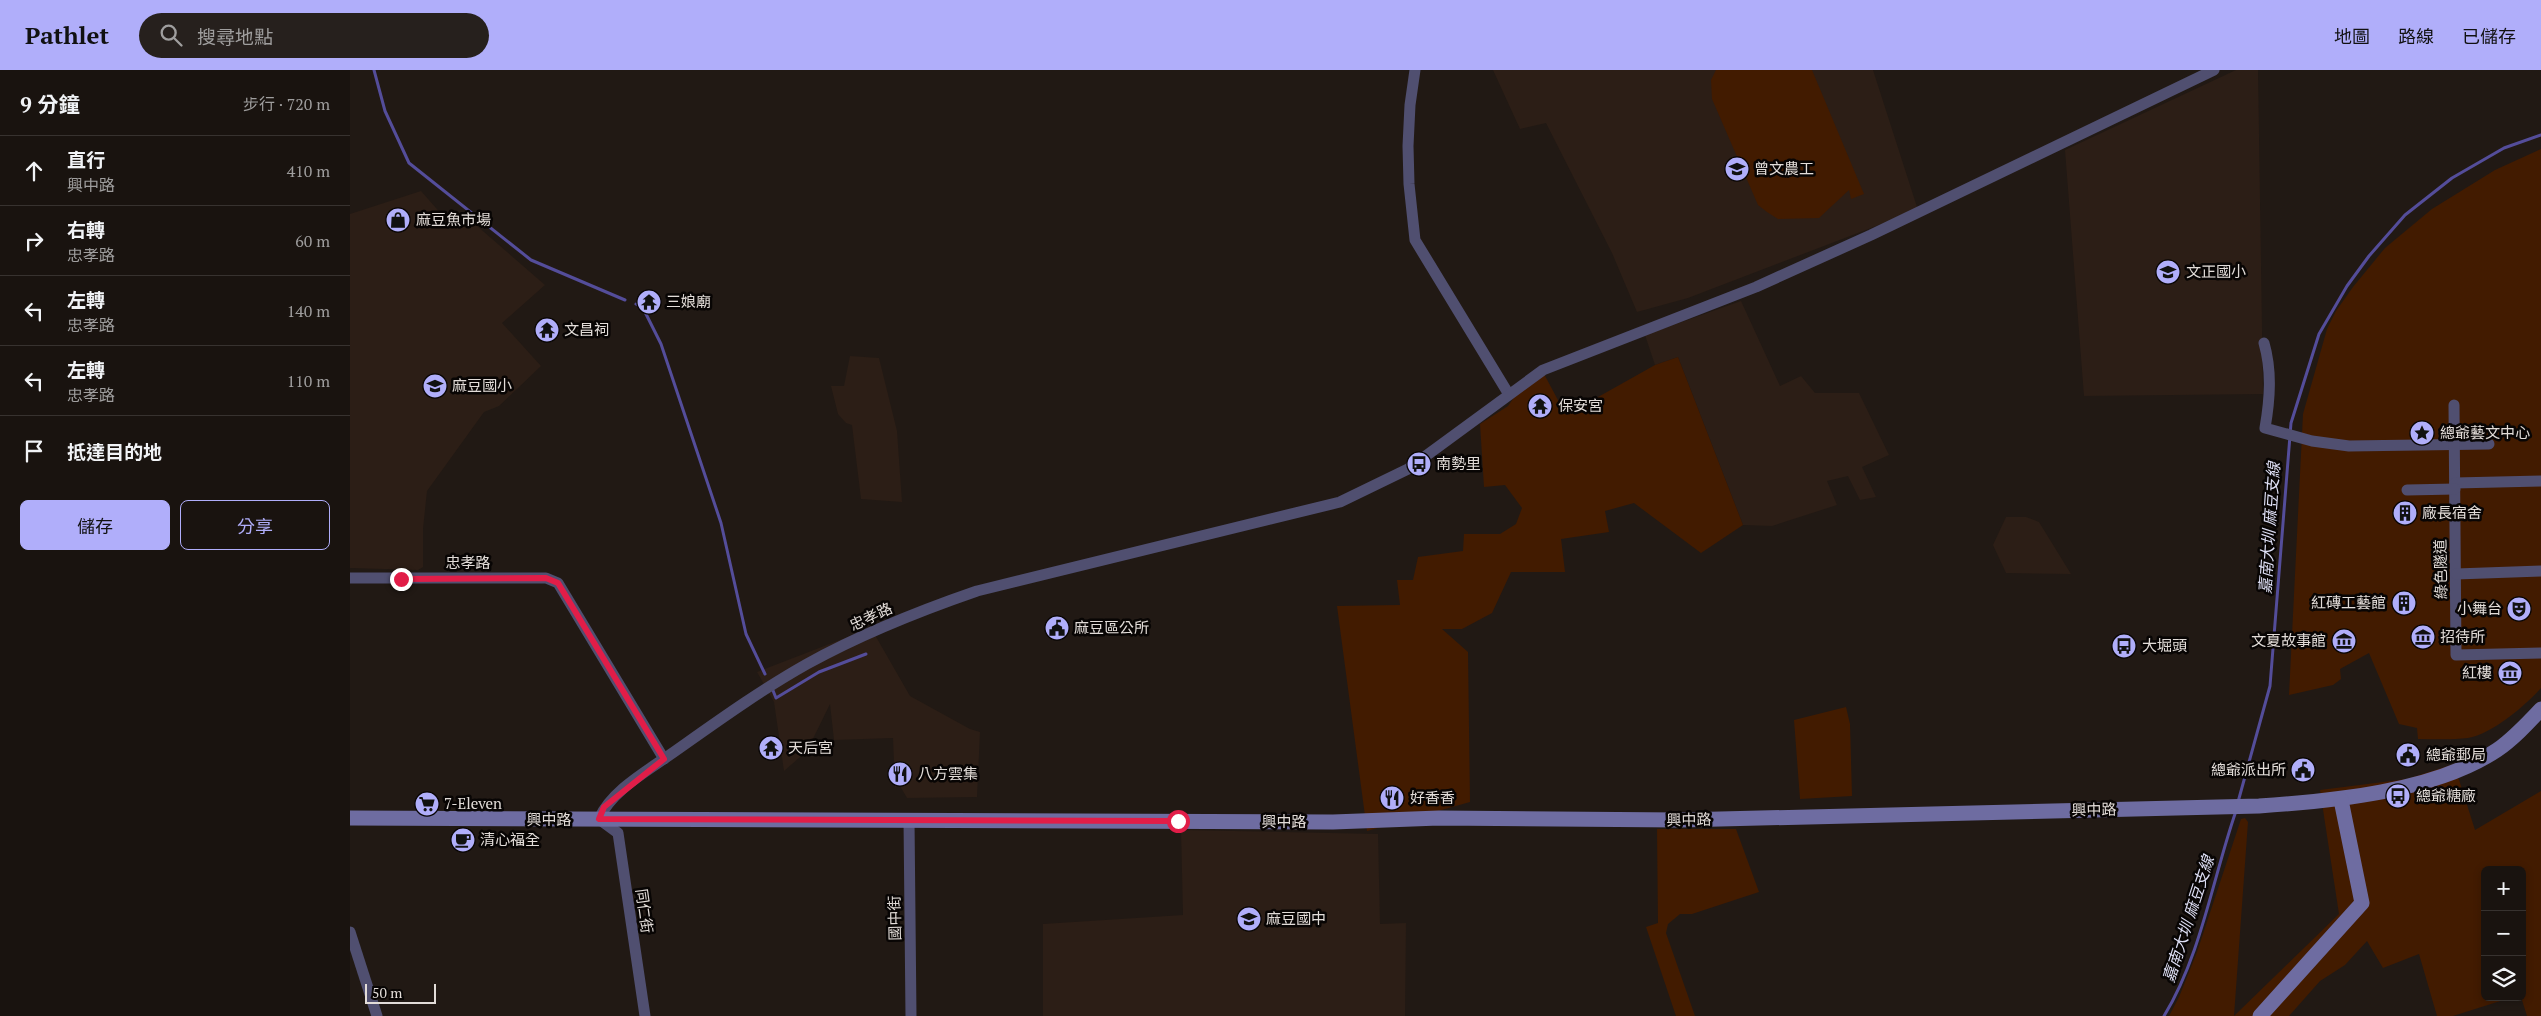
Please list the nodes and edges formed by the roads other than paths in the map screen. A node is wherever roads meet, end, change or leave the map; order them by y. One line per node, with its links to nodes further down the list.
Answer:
1 (1415, 70): 4 (street)
2 (2214, 70): 4 (street, 忠孝路)
3 (2264, 343): 6 (street)
4 (1508, 393): 16 (street, 忠孝路)
5 (2454, 405): 6 (street, 綠色隧道)
6 (2455, 444): 7 (street); 9 (street, 綠色隧道)
7 (2489, 444)
8 (2541, 482): 9 (street)
9 (2455, 486): 10 (street); 12 (street, 綠色隧道)
10 (2407, 490)
11 (2541, 571): 12 (street)
12 (2456, 574): 14 (street, 綠色隧道)
13 (350, 578): 16 (street, 忠孝路)
14 (2541, 653)
15 (2541, 709): 17 (main road, 興中路)
16 (664, 759): 19 (street, 忠孝路)
17 (2341, 800): 20 (main road, 興中路); 25 (main road)
18 (350, 818): 19 (main road, 興中路)
19 (599, 819): 20 (main road, 興中路); 23 (street, 同仁街)
20 (909, 819): 24 (street, 國中街)
21 (350, 932): 22 (street)
22 (377, 1016)
23 (644, 1016)
24 (910, 1016)
25 (2260, 1016)

